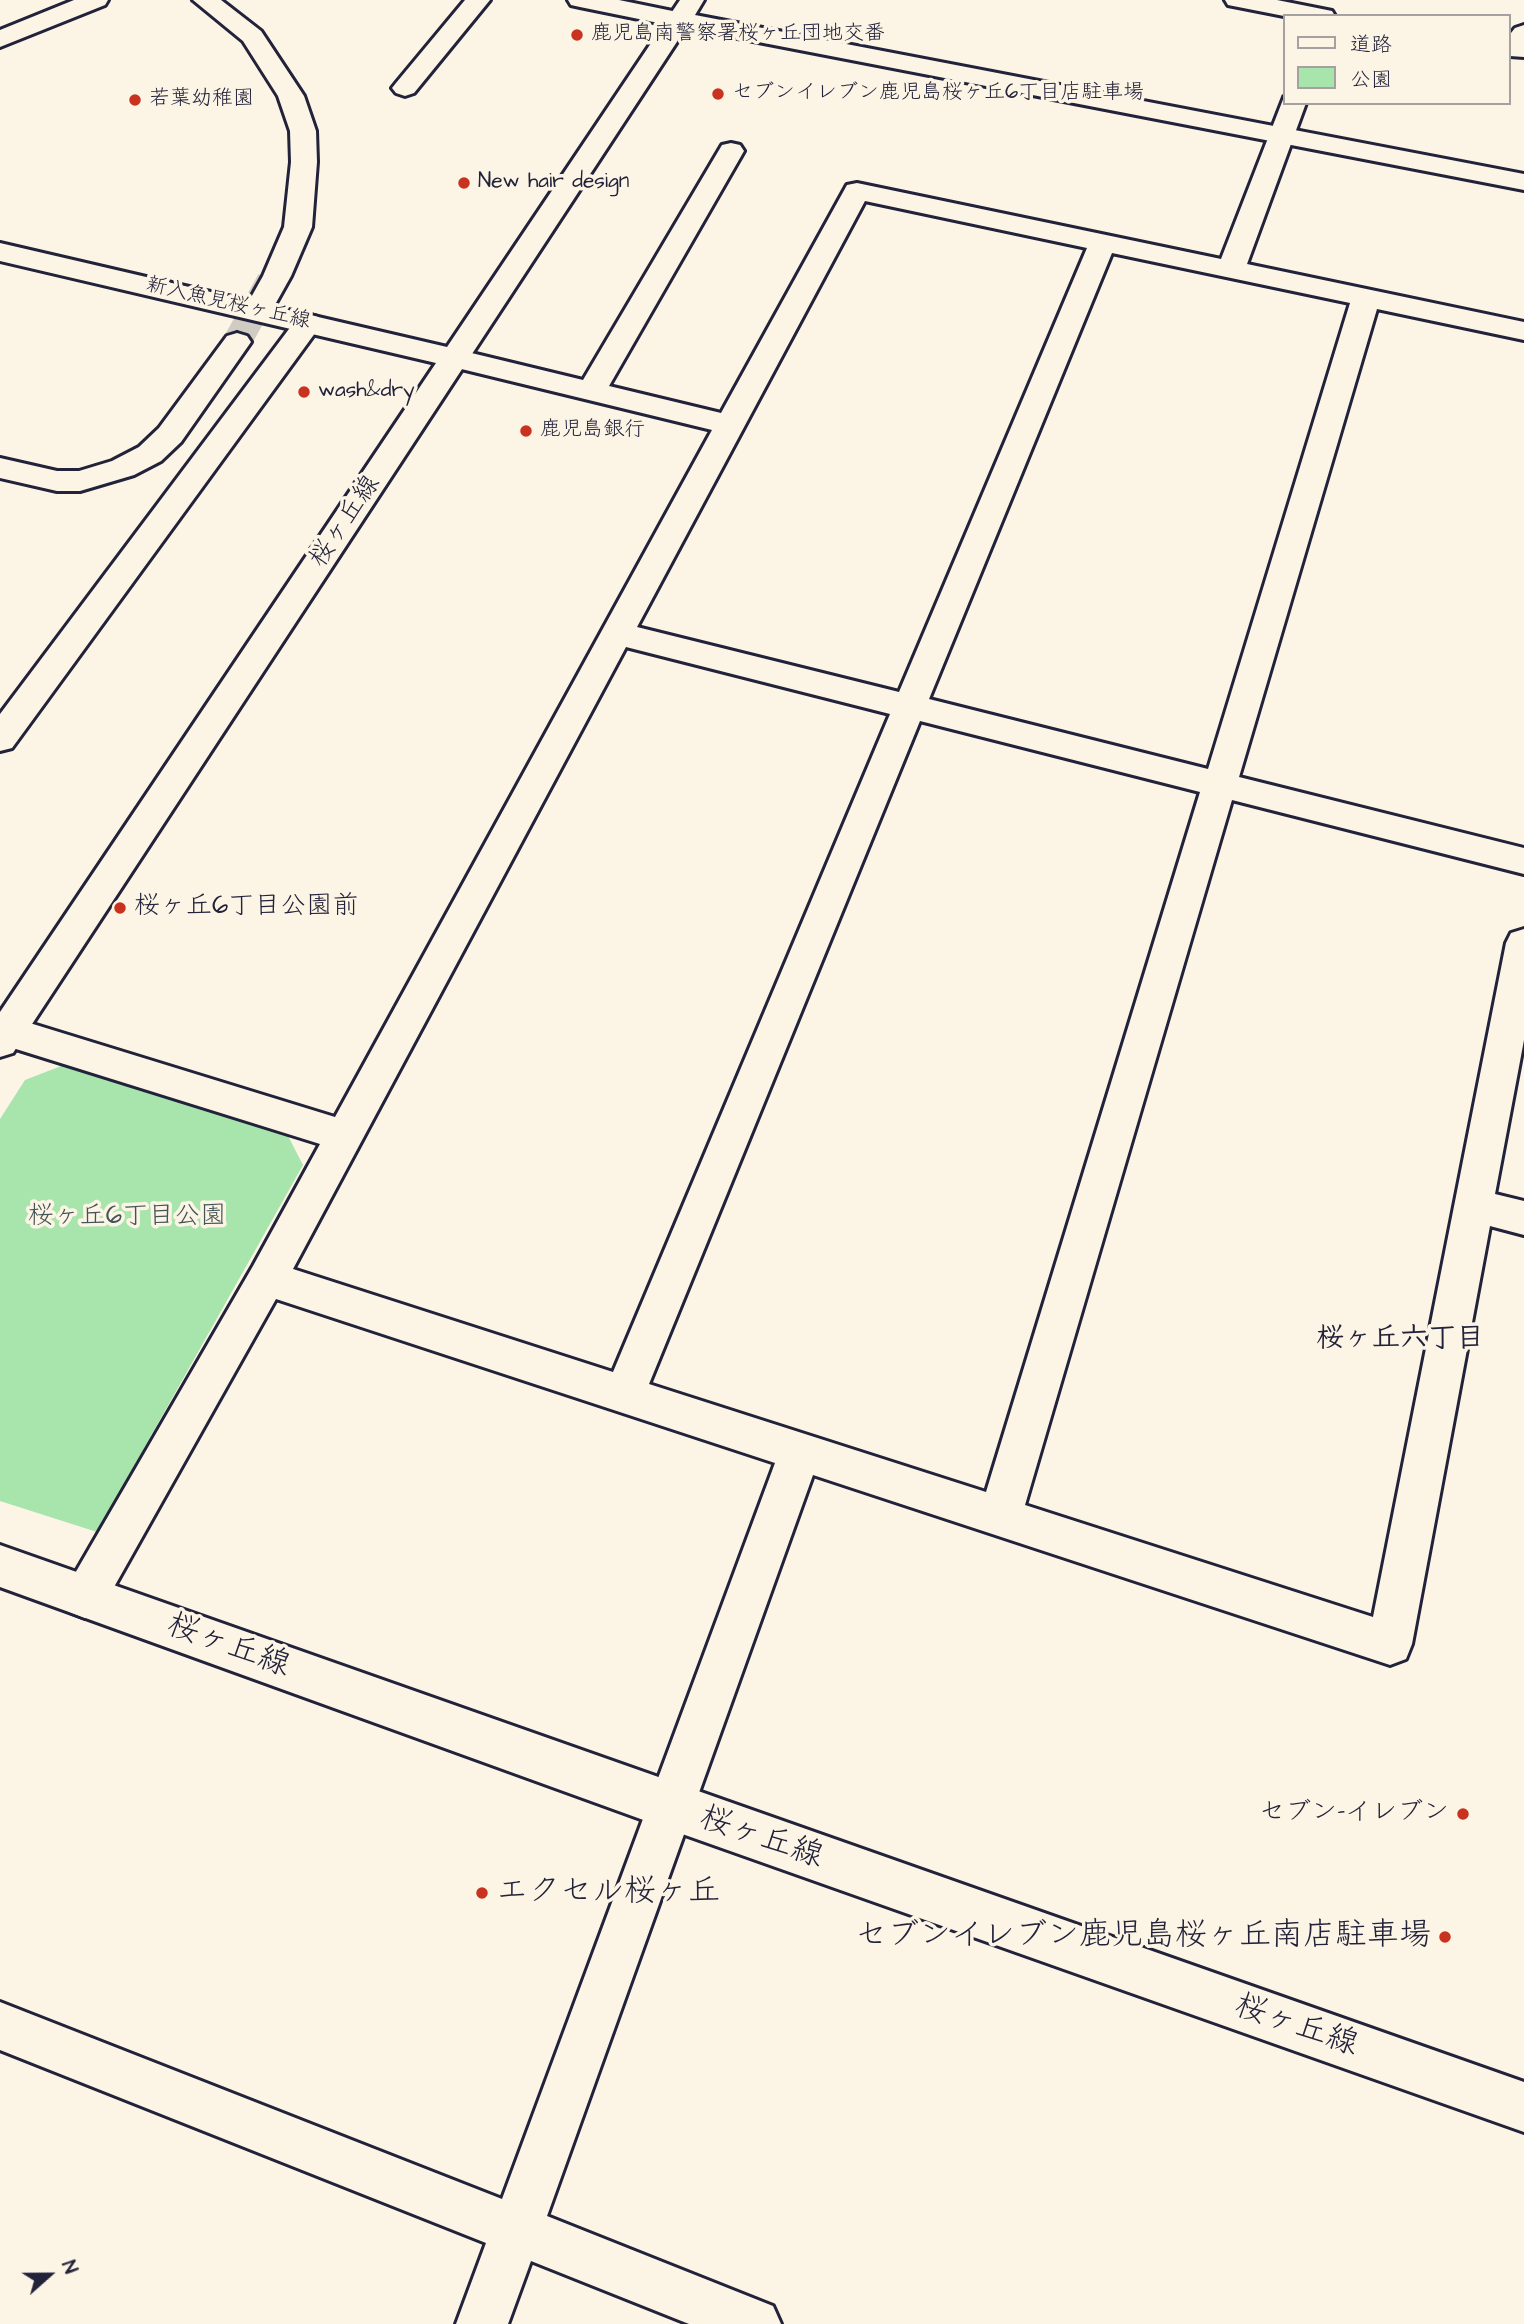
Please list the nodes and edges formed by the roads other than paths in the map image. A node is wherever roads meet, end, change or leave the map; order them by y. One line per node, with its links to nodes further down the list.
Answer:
1 (96, 0): 8 (street)
2 (205, 0): 18 (street)
3 (478, 0): 9 (street)
4 (580, 0): 6 (street)
5 (1237, 0): 7 (street)
6 (685, 10): 11 (street); 22 (street, 桜ヶ丘線)
7 (1313, 14)
8 (1, 37)
9 (405, 88)
10 (1292, 105): 11 (street)
11 (1282, 135): 13 (street); 16 (street)
12 (731, 151): 23 (street)
13 (1524, 182)
14 (1103, 242): 16 (street); 24 (street); 27 (street)
15 (0, 252): 18 (street, 新入魚見桜ヶ丘線)
16 (1231, 270): 17 (street)
17 (1366, 298): 20 (street); 29 (street)
18 (258, 310): 19 (street, 新入魚見桜ヶ丘線)
19 (308, 323): 22 (street, 新入魚見桜ヶ丘線); 28 (street)
20 (1524, 331)
21 (237, 342): 25 (street)
22 (455, 358): 23 (street, 新入魚見桜ヶ丘線); 32 (street, 桜ヶ丘線)
23 (591, 391): 24 (street, 新入魚見桜ヶ丘線)
24 (730, 425): 26 (street)
25 (0, 468)
26 (617, 632): 27 (street); 33 (street)
27 (910, 706): 29 (street); 37 (street)
28 (0, 739)
29 (1220, 785): 30 (street); 39 (street)
30 (1524, 861)
31 (1524, 943): 34 (street)
32 (4, 1037): 33 (street)
33 (345, 1136): 36 (street)
34 (1474, 1205): 35 (street); 39 (street)
35 (1524, 1219)
36 (267, 1278): 37 (street); 41 (street)
37 (624, 1394): 38 (street)
38 (800, 1452): 39 (street); 42 (street)
39 (1000, 1517)
40 (0, 1566): 41 (street, 桜ヶ丘線)
41 (85, 1597): 42 (street, 桜ヶ丘線)
42 (671, 1807): 44 (street, 桜ヶ丘線); 45 (street)
43 (0, 2026): 45 (street)
44 (1524, 2107)
45 (516, 2230): 46 (street); 47 (street)
46 (482, 2324)
47 (755, 2324)

